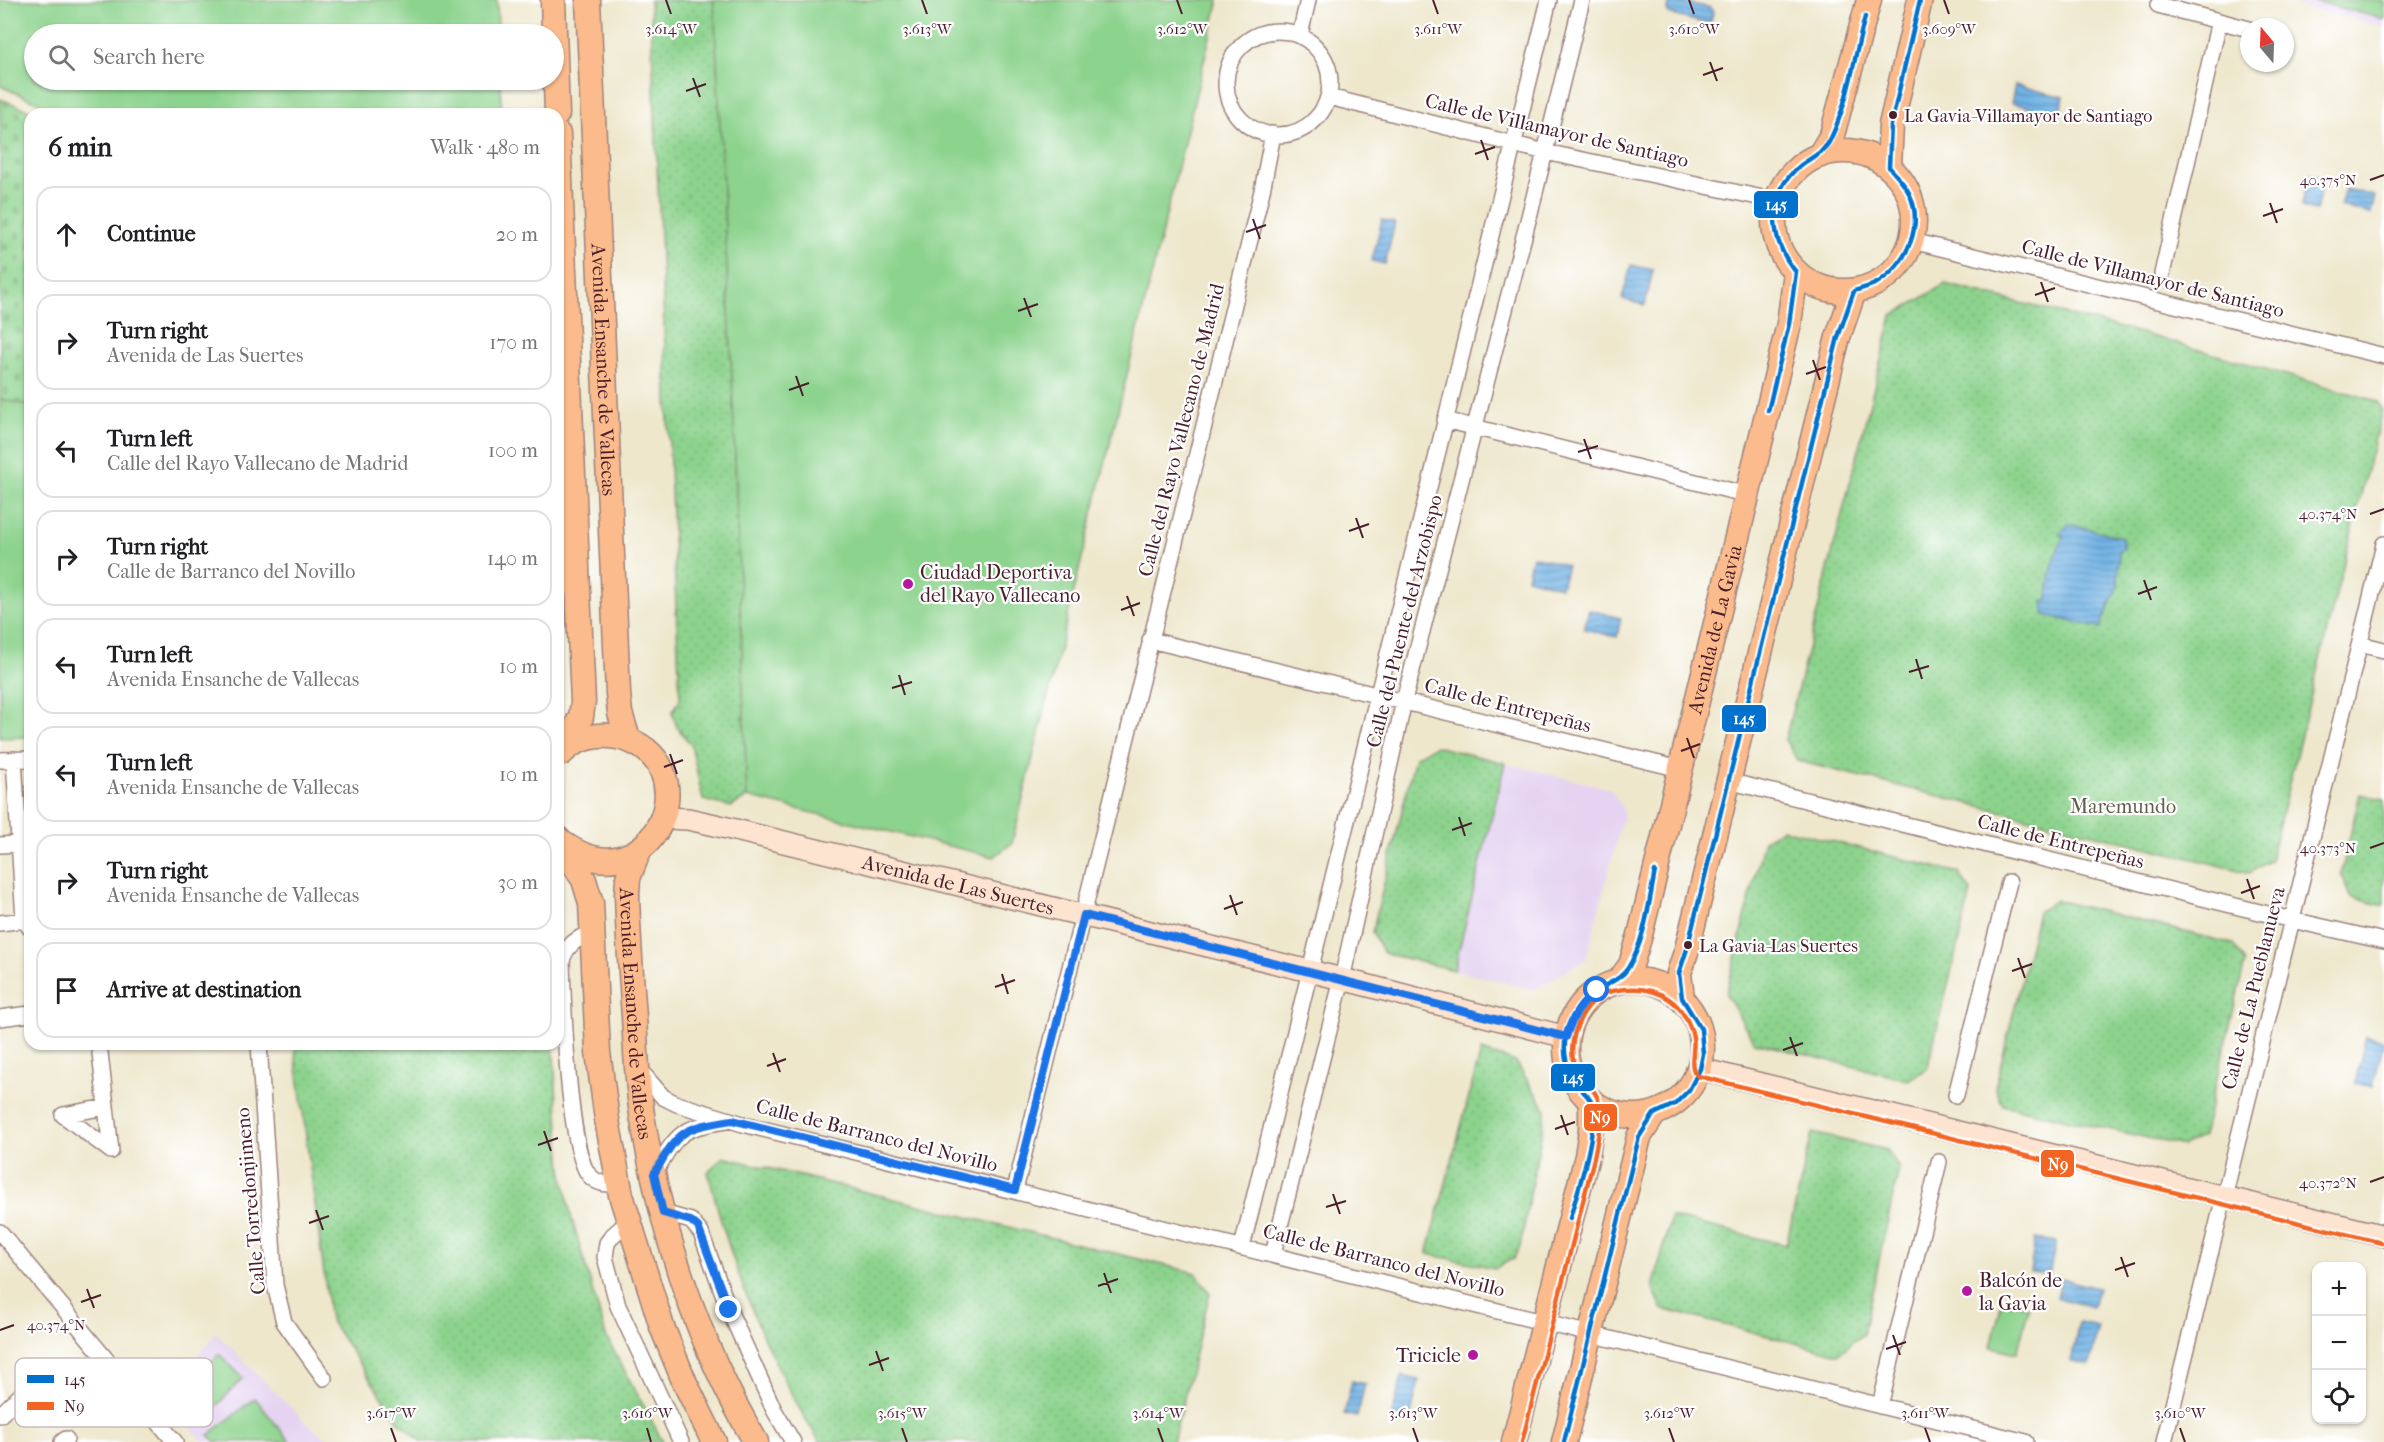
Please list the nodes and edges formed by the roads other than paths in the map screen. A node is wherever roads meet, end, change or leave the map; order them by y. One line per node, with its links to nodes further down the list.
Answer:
1 (553, 0): 10 (main road)
2 (588, 0): 37 (main road, Avenida Ensanche de Vallecas)
3 (1308, 0): 12 (street)
4 (1549, 0): 17 (street, Calle del Puente del Arzobispo)
5 (1582, 0): 18 (street, Calle del Puente del Arzobispo)
6 (1869, 0): 19 (main road)
7 (1920, 0): 20 (main road)
8 (2158, 5): 9 (street)
9 (2219, 21): 11 (street); 25 (street, Calle de Villamayor de Santiago)
10 (554, 24)
11 (2240, 26)
12 (1300, 35): 14 (street); 16 (street)
13 (556, 90): 15 (main road)
14 (1329, 97): 16 (street); 17 (street, Calle de Villamayor de Santiago)
15 (557, 108)
16 (1273, 135): 32 (street, Calle del Rayo Vallecano de Madrid)
17 (1514, 144): 18 (street, Calle de Villamayor de Santiago); 28 (street, Calle del Puente del Arzobispo)
18 (1545, 152): 21 (street, Calle de Villamayor de Santiago); 29 (street, Calle del Puente del Arzobispo)
19 (1820, 155): 20 (main road); 21 (main road)
20 (1889, 166): 22 (main road)
21 (1777, 201): 24 (main road)
22 (1911, 241): 26 (main road); 27 (street, Calle de Villamayor de Santiago)
23 (564, 270): 38 (main road, Avenida Ensanche de Vallecas)
24 (1796, 272): 26 (main road); 30 (main road, Avenida de La Gavia)
25 (2162, 274)
26 (1854, 291): 43 (main road)
27 (2384, 356)
28 (1445, 420): 29 (street); 35 (street, Calle del Puente del Arzobispo)
29 (1475, 427): 30 (street); 36 (street, Calle del Puente del Arzobispo)
30 (1749, 495): 42 (main road, Avenida de La Gavia)
31 (2384, 544): 33 (street, Calle de La Pueblanueva)
32 (1150, 640): 35 (street, Calle de Entrepeñas); 52 (street, Calle del Rayo Vallecano de Madrid)
33 (2360, 644): 34 (street); 53 (street, Calle de La Pueblanueva)
34 (2384, 650)
35 (1377, 695): 36 (street, Calle de Entrepeñas); 59 (street, Calle del Puente del Arzobispo)
36 (1404, 702): 42 (street, Calle de Entrepeñas); 60 (street, Calle del Puente del Arzobispo)
37 (628, 739): 39 (main road, Avenida Ensanche de Vallecas); 44 (main road)
38 (564, 749)
39 (564, 752)
40 (7, 759): 41 (street); 45 (street)
41 (24, 759)
42 (1680, 769): 61 (main road, Avenida de La Gavia)
43 (1728, 780): 53 (street, Calle de Entrepeñas); 62 (main road)
44 (664, 818): 49 (main road, Avenida Ensanche de Vallecas); 52 (main road, Avenida de Las Suertes)
45 (18, 844): 47 (street); 51 (street)
46 (564, 844): 49 (main road, Avenida Ensanche de Vallecas)
47 (0, 845)
48 (564, 849): 56 (main road, Avenida Ensanche de Vallecas)
49 (639, 850): 69 (main road, Avenida Ensanche de Vallecas)
50 (2008, 882): 71 (street)
51 (24, 897)
52 (1084, 915): 59 (main road, Avenida de Las Suertes); 79 (street, Calle del Rayo Vallecano de Madrid)
53 (2292, 920): 57 (street, Calle de Entrepeñas); 80 (street, Calle de La Pueblanueva)
54 (0, 923): 55 (street)
55 (24, 924)
56 (593, 930): 58 (street, Avenida Ensanche de Vallecas); 78 (main road, Avenida Ensanche de Vallecas)
57 (2384, 941)
58 (564, 952)
59 (1310, 972): 60 (main road, Avenida de Las Suertes); 85 (street, Calle del Puente del Arzobispo)
60 (1342, 979): 66 (main road, Avenida de Las Suertes); 86 (street, Calle del Puente del Arzobispo)
61 (1619, 981): 62 (main road); 66 (main road)
62 (1682, 998): 70 (main road)
63 (564, 999): 78 (street, Avenida Ensanche de Vallecas)
64 (24, 1015): 65 (street)
65 (0, 1018)
66 (1566, 1037): 72 (main road)
67 (100, 1050): 73 (street)
68 (260, 1050): 90 (street, Calle Torredonjimeno)
69 (636, 1065): 75 (street, Calle de Barranco del Novillo); 77 (main road, Avenida Ensanche de Vallecas)
70 (1700, 1069): 74 (main road); 80 (main road)
71 (1956, 1095)
72 (1591, 1102): 74 (main road); 87 (main road)
73 (106, 1107)
74 (1654, 1114): 88 (main road)
75 (732, 1120): 77 (street, Calle de Barranco del Novillo); 79 (street, Calle de Barranco del Novillo)
76 (1939, 1162): 92 (street)
77 (654, 1174): 81 (main road, Avenida Ensanche de Vallecas)
78 (620, 1184): 82 (main road, Avenida Ensanche de Vallecas)
79 (1015, 1190): 85 (street, Calle de Barranco del Novillo)
80 (2223, 1197): 84 (main road); 103 (street, Calle de La Pueblanueva)
81 (663, 1213): 98 (main road, Avenida Ensanche de Vallecas); 99 (street)
82 (628, 1222): 96 (street); 97 (main road, Avenida Ensanche de Vallecas)
83 (0, 1232): 89 (street)
84 (2384, 1236)
85 (1242, 1247): 86 (street, Calle de Barranco del Novillo)
86 (1273, 1254): 87 (street, Calle de Barranco del Novillo)
87 (1543, 1321): 88 (street, Calle de Barranco del Novillo); 100 (main road)
88 (1589, 1334): 92 (street, Calle de Barranco del Novillo); 101 (main road)
89 (105, 1358)
90 (324, 1378)
91 (15, 1401): 93 (street)
92 (1880, 1406): 102 (street, Calle de Barranco del Novillo)
93 (0, 1415)
94 (162, 1427): 95 (street)
95 (175, 1442)
96 (681, 1442)
97 (714, 1442)
98 (756, 1442)
99 (792, 1442)
100 (1514, 1442)
101 (1564, 1442)
102 (2026, 1442)
103 (2164, 1442)

